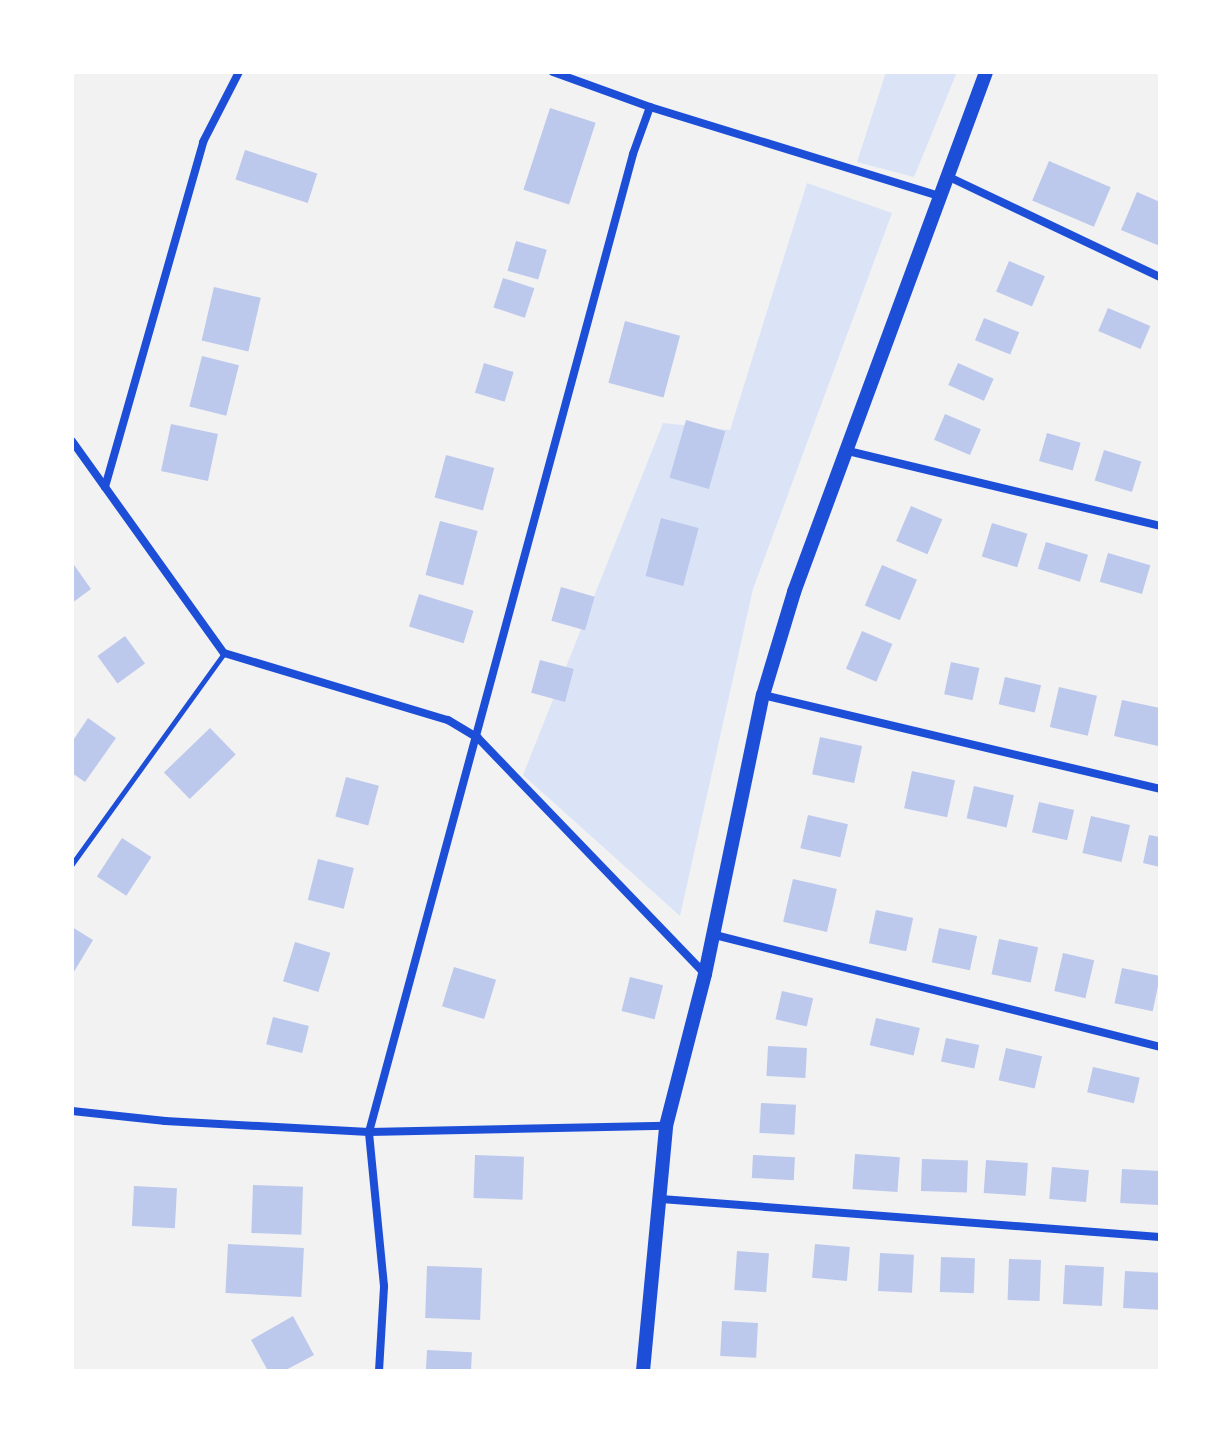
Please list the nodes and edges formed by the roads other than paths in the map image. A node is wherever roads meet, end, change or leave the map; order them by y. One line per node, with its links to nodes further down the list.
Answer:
1 (239, 72): 10 (street)
2 (553, 72): 4 (street)
3 (986, 72): 5 (main road)
4 (650, 107): 6 (street); 14 (street)
5 (947, 176): 6 (main road); 7 (street)
6 (940, 196): 9 (main road)
7 (1160, 277)
8 (72, 441): 10 (street)
9 (848, 451): 11 (street); 13 (main road)
10 (105, 487): 12 (street)
11 (1160, 526)
12 (224, 653): 14 (street); 16 (lane)
13 (763, 695): 15 (street); 17 (main road)
14 (478, 738): 18 (street); 22 (street)
15 (1160, 789)
16 (72, 864)
17 (711, 934): 18 (main road); 19 (street)
18 (705, 974): 21 (main road)
19 (1160, 1047)
20 (72, 1111): 22 (street)
21 (666, 1126): 22 (street); 23 (main road)
22 (369, 1132): 25 (street)
23 (661, 1199): 24 (street); 26 (main road)
24 (1160, 1237)
25 (379, 1371)
26 (643, 1371)

